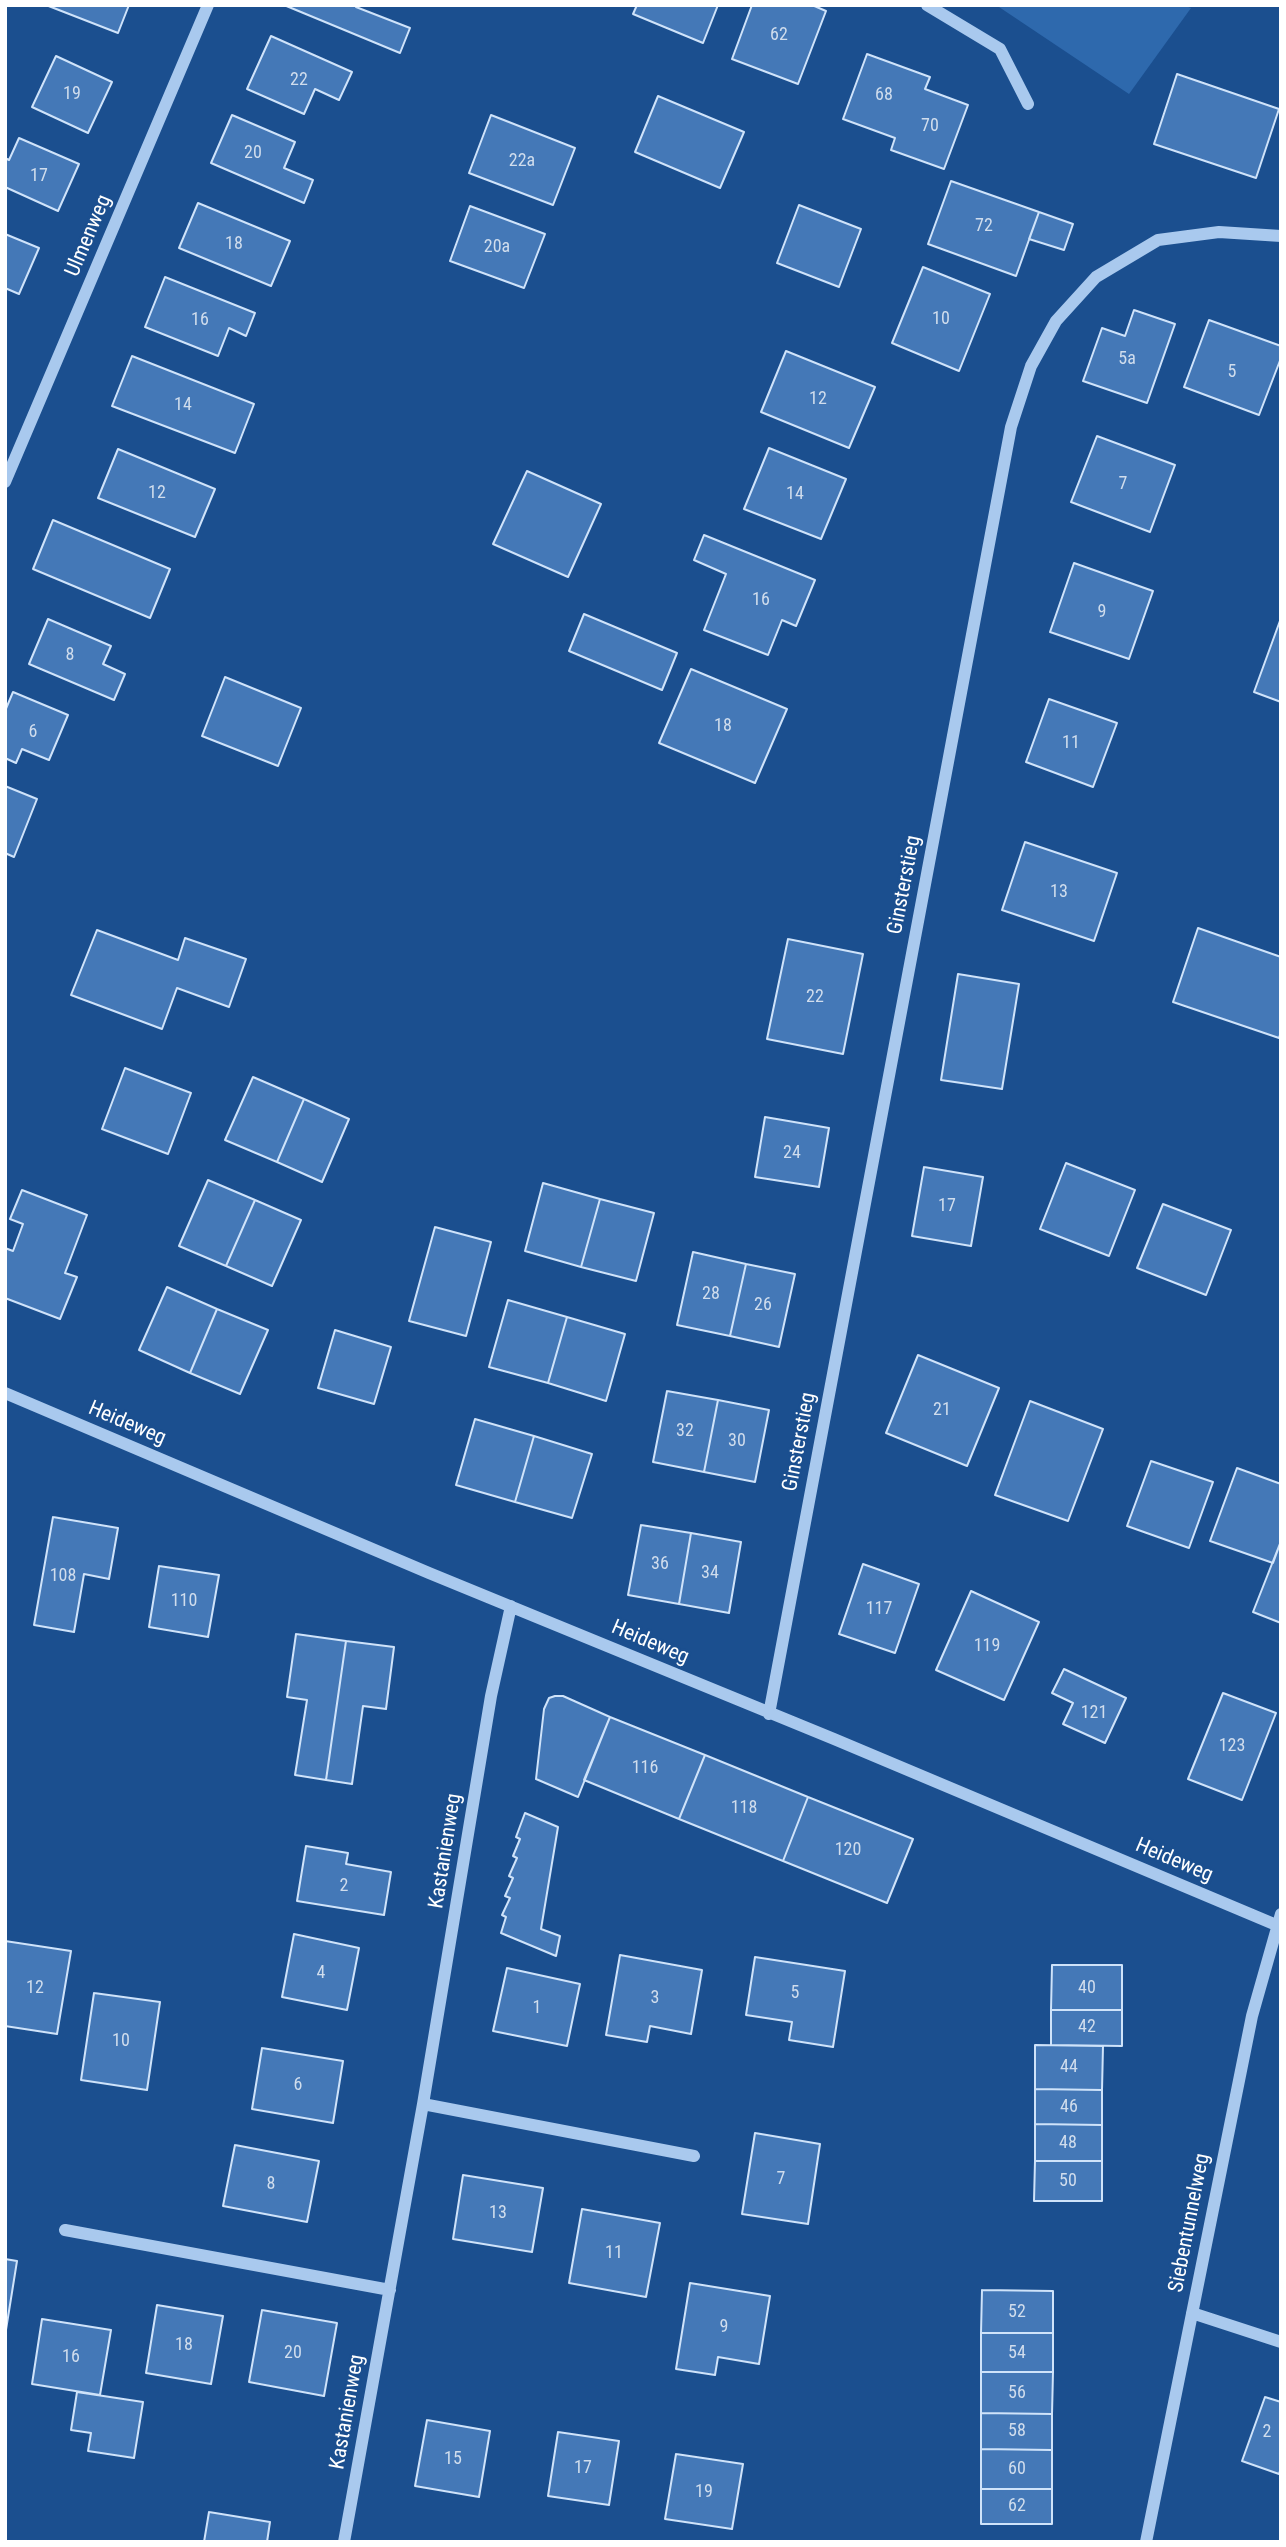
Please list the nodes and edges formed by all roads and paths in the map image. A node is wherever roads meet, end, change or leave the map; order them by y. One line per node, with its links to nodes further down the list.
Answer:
1 (208, 5): 5 (street, Ulmenweg)
2 (927, 5): 3 (street)
3 (1028, 104)
4 (1281, 236): 8 (street, Ginsterstieg)
5 (5, 482)
6 (5, 1393): 7 (street, Heideweg)
7 (510, 1606): 8 (street, Heideweg); 10 (street, Kastanienweg)
8 (769, 1714): 9 (street, Heideweg)
9 (1280, 1923): 14 (street, Siebentunnelweg)
10 (424, 2104): 11 (street); 13 (street, Kastanienweg)
11 (694, 2156)
12 (65, 2230): 13 (street)
13 (390, 2290): 16 (street, Kastanienweg)
14 (1192, 2313): 15 (street); 17 (street, Siebentunnelweg)
15 (1281, 2343)
16 (344, 2542)
17 (1146, 2542)

